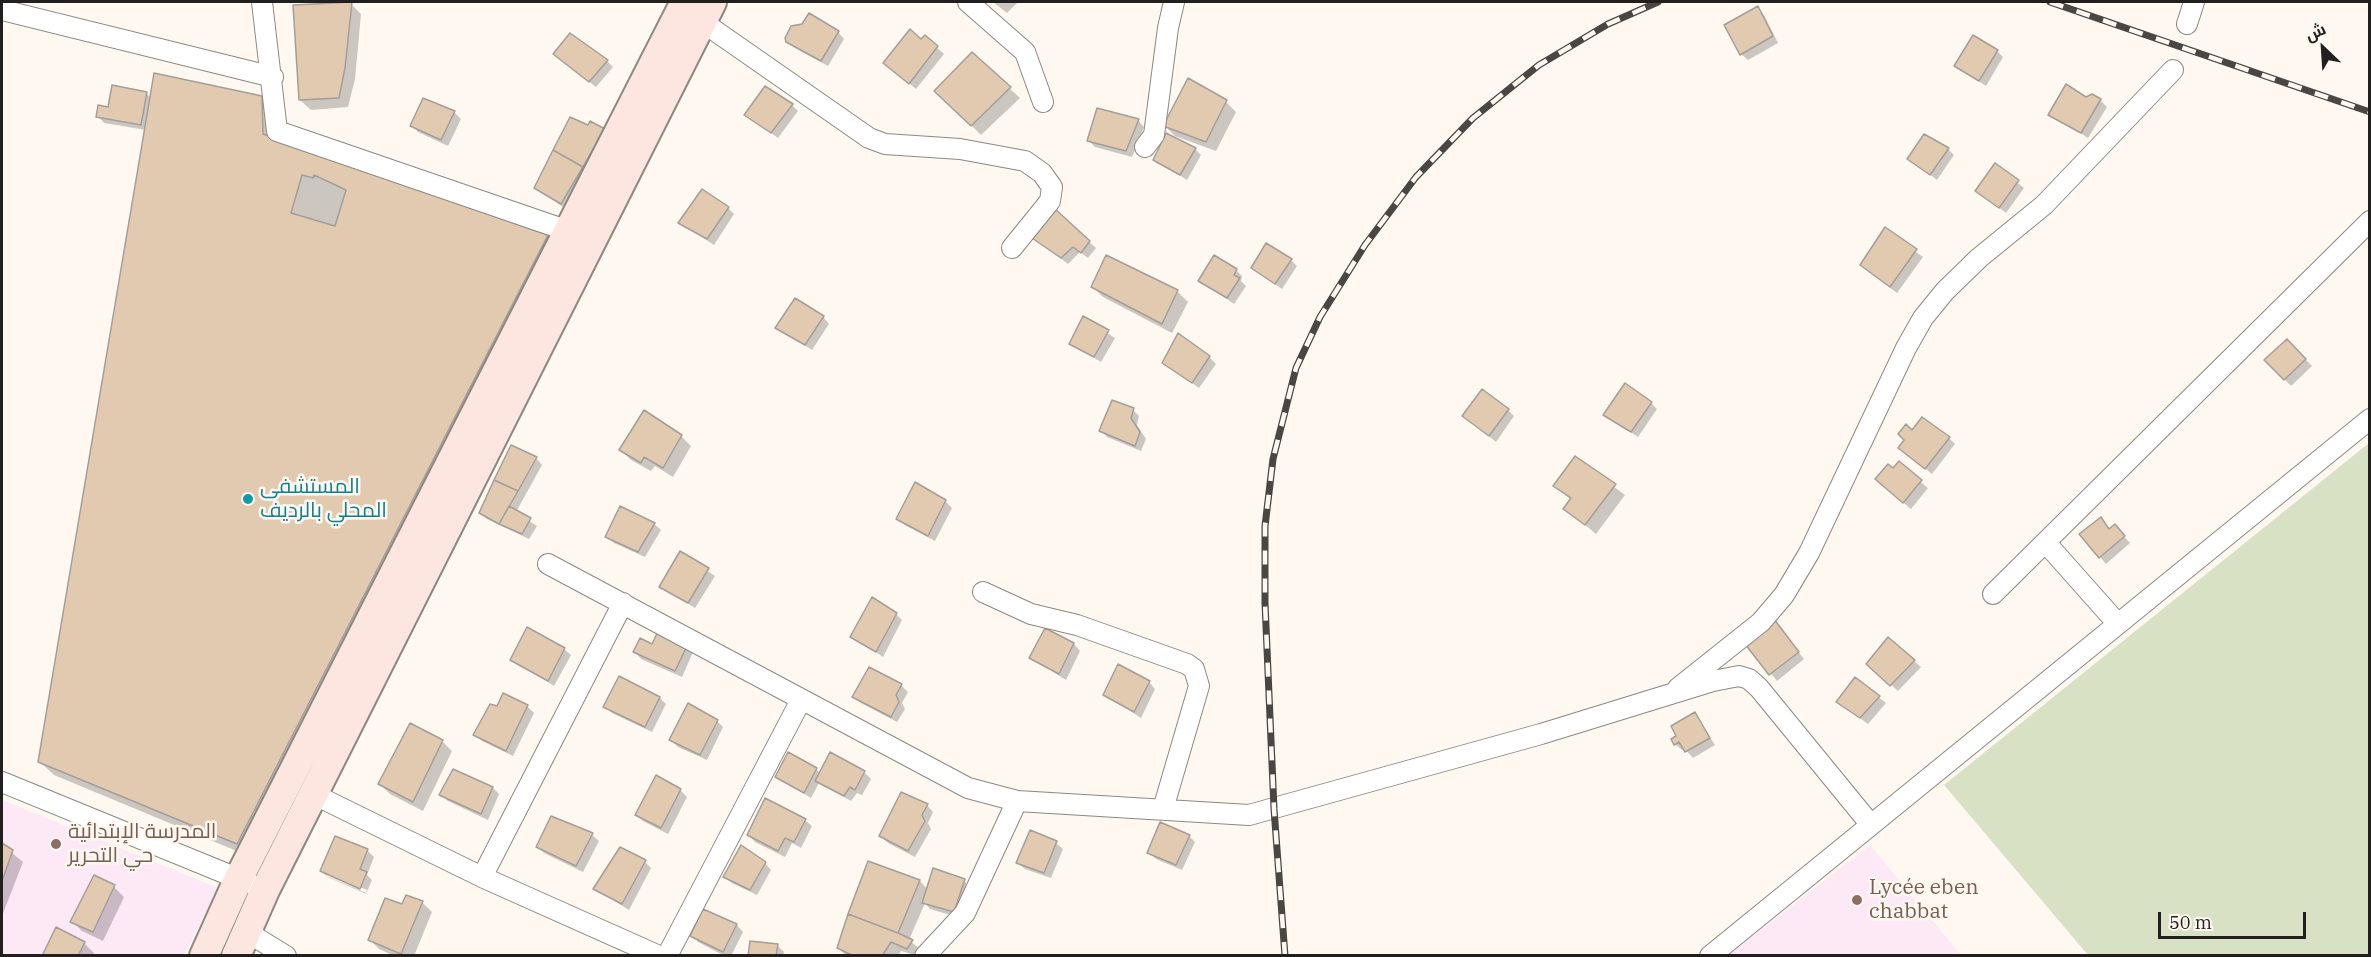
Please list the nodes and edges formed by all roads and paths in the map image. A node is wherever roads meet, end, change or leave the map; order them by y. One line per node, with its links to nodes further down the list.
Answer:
1 (262, 2): 9 (street)
2 (968, 2): 10 (street)
3 (1174, 2): 11 (street)
4 (2194, 2): 7 (street)
5 (699, 8): 13 (main road); 14 (street)
6 (2, 10): 9 (street)
7 (2187, 24)
8 (2173, 70): 22 (street)
9 (273, 77): 13 (street)
10 (1043, 102)
11 (1145, 147)
12 (2370, 221): 16 (street)
13 (580, 235): 25 (main road); 30 (main road)
14 (1012, 248)
15 (2370, 419): 21 (street)
16 (2046, 543): 19 (street); 21 (street)
17 (548, 564): 20 (street)
18 (983, 592): 27 (street)
19 (1993, 594)
20 (623, 603): 23 (street); 29 (street)
21 (2118, 624): 28 (street)
22 (1669, 695): 27 (street); 28 (street)
23 (801, 700): 26 (street); 36 (street)
24 (2, 782): 30 (street)
25 (313, 794): 29 (street); 31 (main road)
26 (1017, 801): 27 (street); 37 (street)
27 (1163, 809)
28 (1871, 825): 38 (street)
29 (482, 877): 35 (street)
30 (239, 878): 31 (street); 33 (main road)
31 (265, 890): 32 (main road)
32 (241, 944): 34 (street)
33 (204, 956)
34 (286, 956)
35 (659, 956)
36 (667, 956)
37 (925, 956)
38 (1710, 956)

